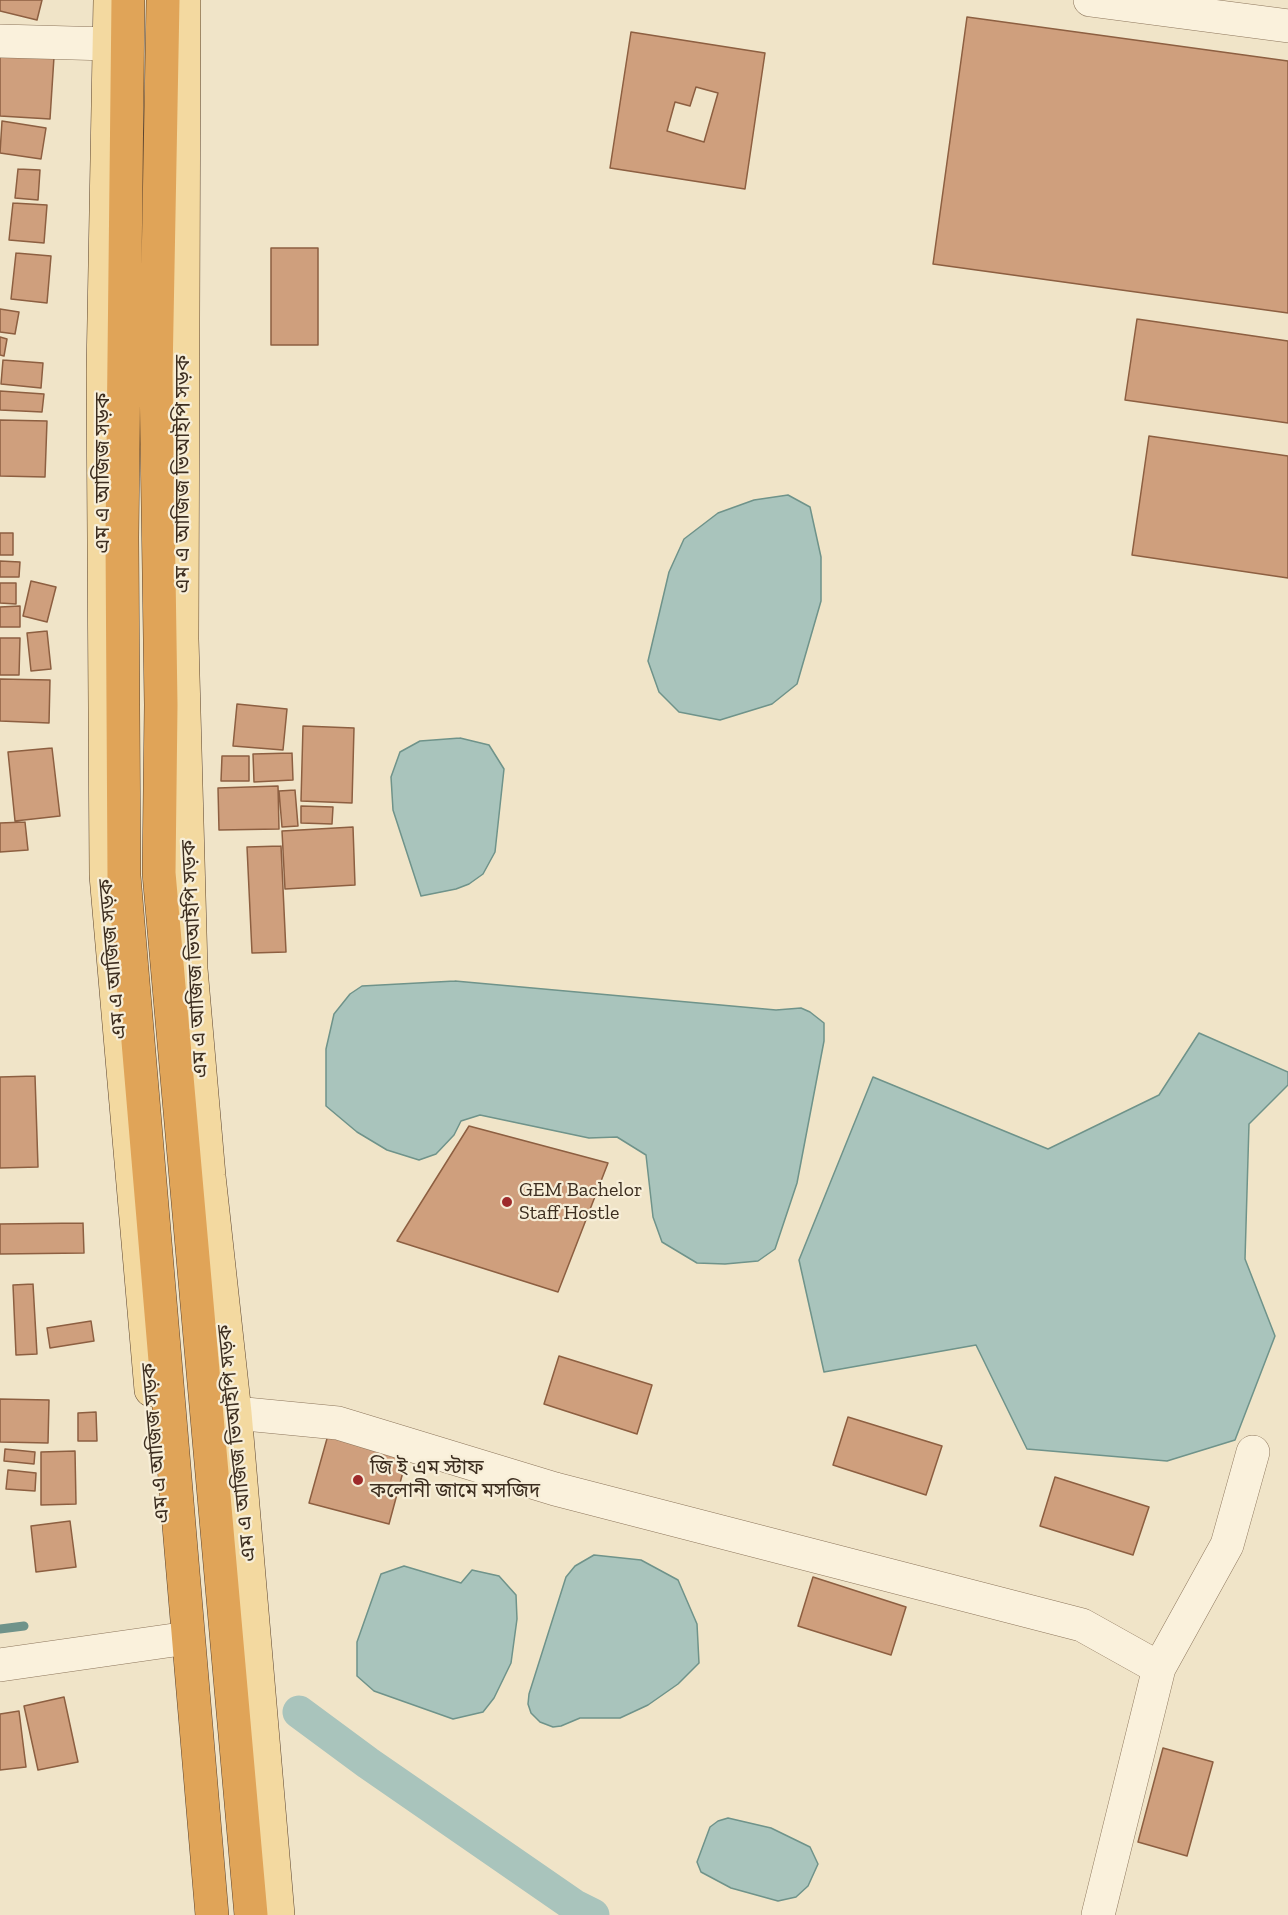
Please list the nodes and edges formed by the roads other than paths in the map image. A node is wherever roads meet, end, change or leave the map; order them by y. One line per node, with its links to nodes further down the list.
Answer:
1 (110, 0): 8 (main road, এম এ আজিজ সড়ক)
2 (128, 0): 15 (highway)
3 (163, 0): 16 (highway)
4 (184, 0): 9 (main road, এম এ আজিজ ভিআইপি সড়ক)
5 (1090, 0): 6 (street)
6 (1288, 26)
7 (0, 41): 8 (street)
8 (109, 44): 11 (main road, এম এ আজিজ সড়ক)
9 (236, 1413): 13 (street); 17 (main road, এম এ আজিজ ভিআইপি সড়ক)
10 (1253, 1452): 13 (street)
11 (174, 1640): 12 (street); 14 (main road, এম এ আজিজ সড়ক)
12 (0, 1665)
13 (1159, 1668): 18 (street)
14 (196, 1915)
15 (212, 1915)
16 (251, 1915)
17 (278, 1915)
18 (1098, 1915)

